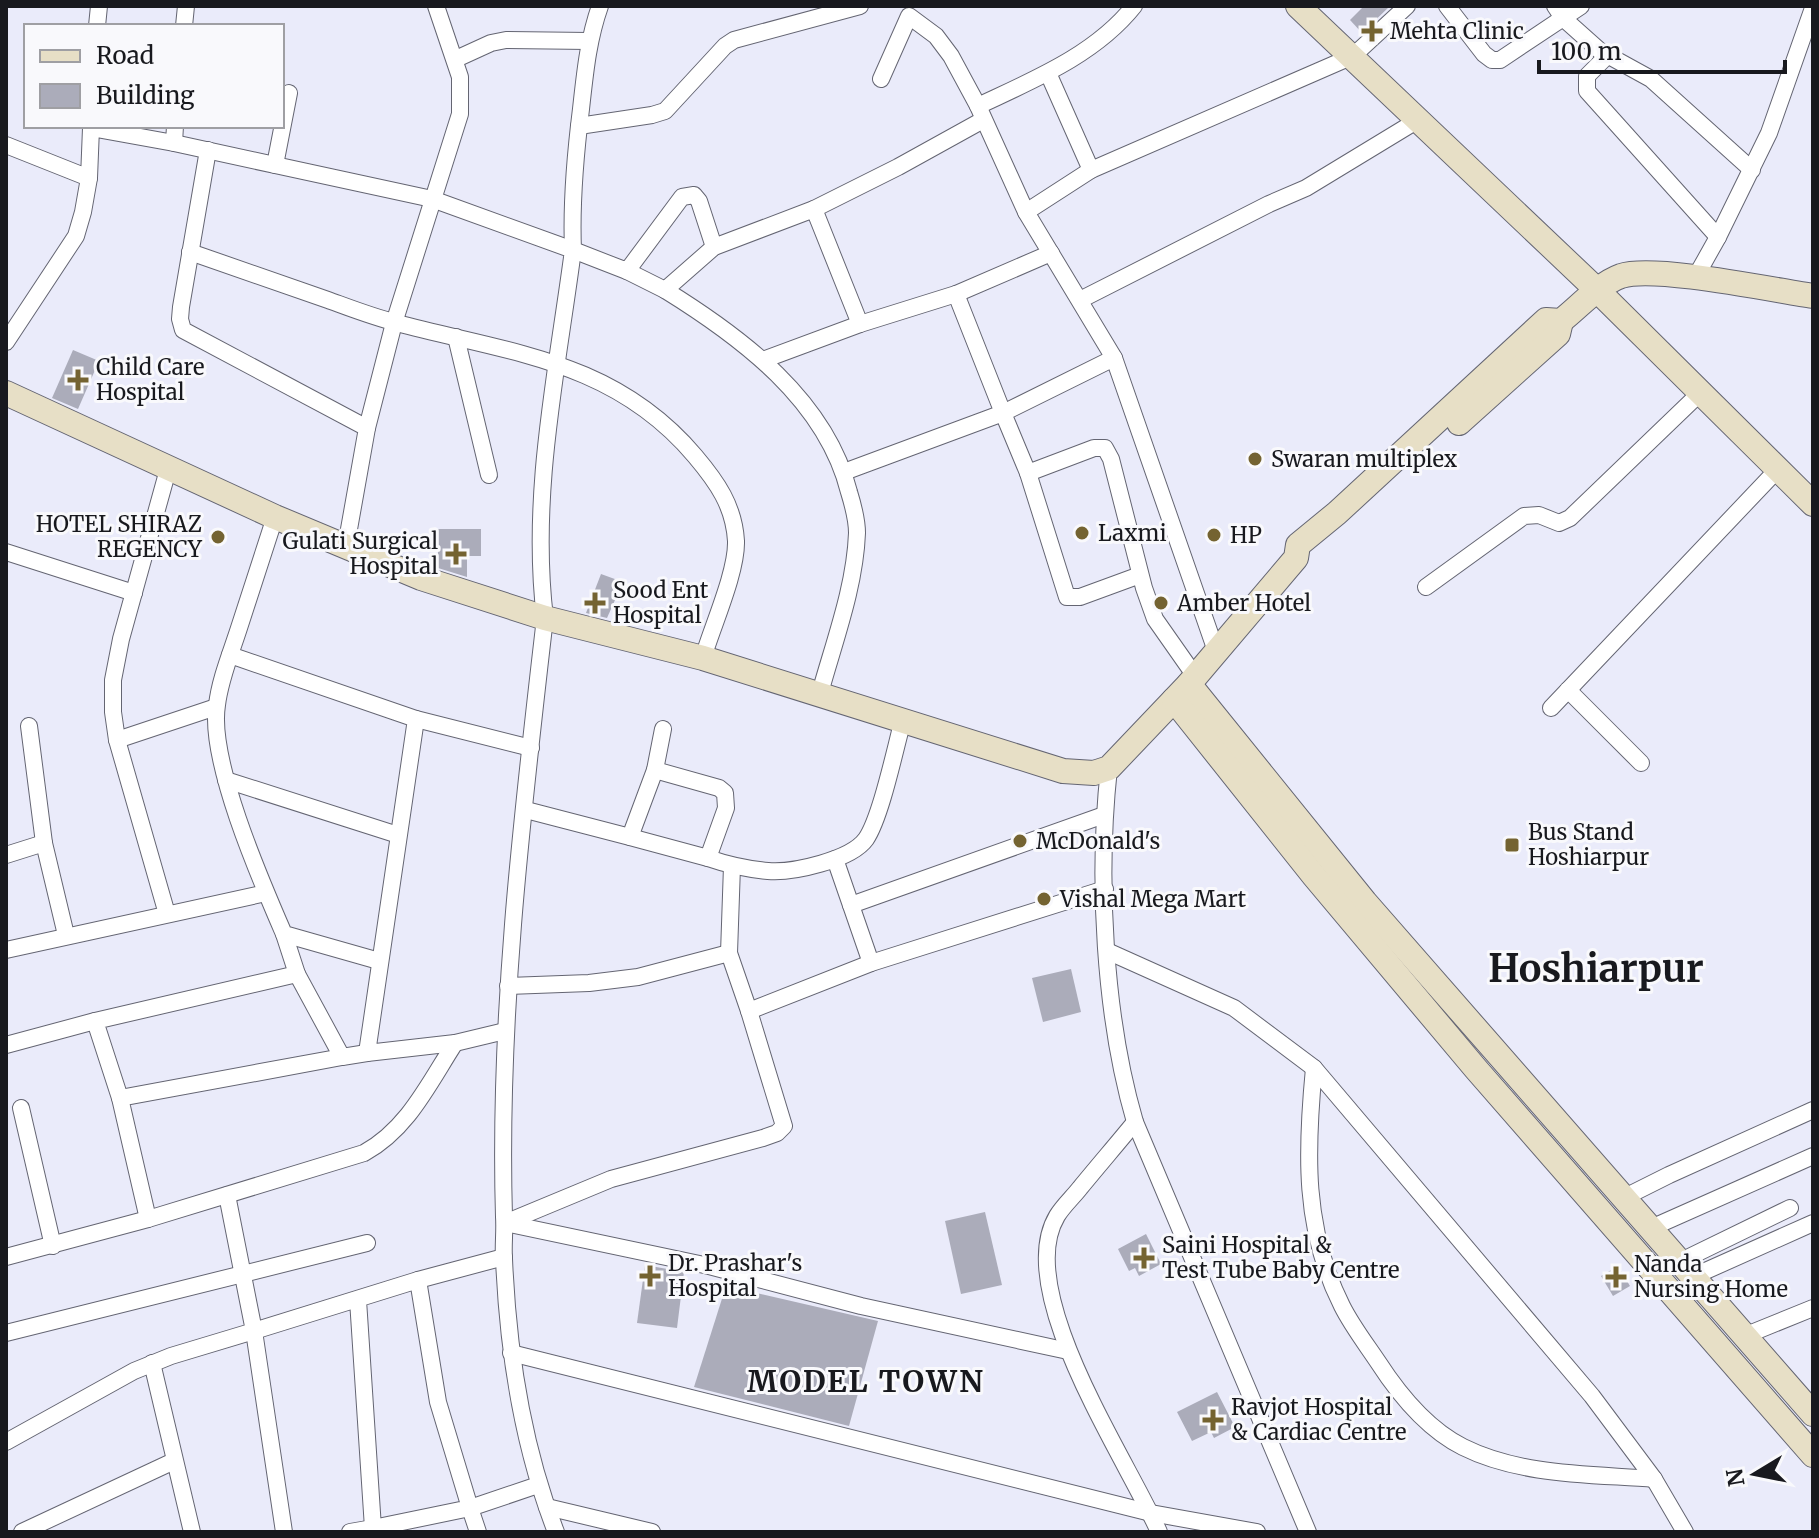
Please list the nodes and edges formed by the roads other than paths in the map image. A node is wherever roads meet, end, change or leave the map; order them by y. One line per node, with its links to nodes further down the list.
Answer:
1 (436, 6): 15 (street)
2 (600, 6): 12 (street)
3 (860, 6): 22 (street)
4 (1134, 6): 16 (street)
5 (1298, 6): 13 (main road)
6 (1407, 6): 13 (street)
7 (1447, 6): 11 (street)
8 (1581, 6): 11 (street)
9 (1813, 8): 32 (street)
10 (904, 11): 17 (street); 19 (street)
11 (1559, 12): 14 (street)
12 (589, 41): 15 (street); 22 (street)
13 (1353, 56): 21 (main road); 31 (street)
14 (1607, 56): 32 (street); 37 (street)
15 (456, 59): 34 (street)
16 (1048, 73): 19 (street); 31 (street)
17 (881, 79)
18 (289, 93): 20 (street)
19 (980, 113): 35 (street); 36 (street)
20 (284, 119)
21 (1418, 120): 45 (main road); 48 (street)
22 (579, 126): 39 (street)
23 (91, 128): 33 (street)
24 (96, 128): 27 (street)
25 (175, 128): 27 (street)
26 (282, 128): 30 (street)
27 (174, 143): 29 (street)
28 (6, 145): 33 (street)
29 (208, 150): 30 (street); 40 (street)
30 (275, 165): 34 (street)
31 (1091, 170): 36 (street)
32 (1752, 170): 37 (street)
33 (89, 178): 52 (street)
34 (432, 199): 39 (street); 49 (street)
35 (814, 209): 38 (street); 50 (street)
36 (1026, 212): 41 (street)
37 (1718, 237): 43 (street)
38 (714, 247): 42 (street); 44 (street)
39 (573, 250): 42 (street); 55 (street)
40 (190, 252): 49 (street); 59 (street)
41 (1051, 253): 46 (street); 48 (street)
42 (627, 271): 44 (street)
43 (1695, 278): 45 (main road); 47 (main road)
44 (665, 290): 54 (street)
45 (1598, 291): 57 (main road); 73 (main road)
46 (956, 294): 50 (street); 58 (street)
47 (1813, 296)
48 (1080, 300): 53 (street)
49 (394, 323): 51 (street); 59 (street)
50 (860, 324): 54 (street)
51 (456, 337): 55 (street); 64 (street)
52 (6, 342)
53 (1114, 358): 58 (street); 73 (street)
54 (763, 360): 62 (street)
55 (558, 364): 72 (street); 75 (street)
56 (6, 393): 60 (main road)
57 (1699, 394): 61 (main road); 70 (street)
58 (1003, 413): 62 (street); 63 (street)
59 (367, 428): 67 (street)
60 (169, 466): 66 (main road); 71 (street)
61 (1778, 469): 65 (main road); 77 (street)
62 (844, 472): 78 (street)
63 (1028, 473): 69 (street); 69 (street)
64 (489, 475)
65 (1813, 504)
66 (275, 517): 67 (main road); 74 (street)
67 (346, 546): 72 (main road)
68 (6, 552): 71 (street)
69 (1140, 575): 76 (street)
70 (1426, 587)
71 (134, 593): 85 (street)
72 (545, 618): 75 (main road); 86 (street)
73 (1216, 651): 76 (main road)
74 (230, 655): 79 (street); 81 (street)
75 (703, 658): 78 (main road)
76 (1186, 687): 88 (main road); 91 (main road)
77 (1568, 690): 80 (street); 87 (street)
78 (820, 693): 82 (main road)
79 (216, 707): 85 (street); 90 (street)
80 (1551, 708)
81 (416, 719): 86 (street); 94 (street)
82 (903, 720): 88 (main road); 99 (street)
83 (29, 726): 96 (street)
84 (663, 729): 89 (street)
85 (117, 740): 104 (street)
86 (531, 748): 92 (street)
87 (1641, 763)
88 (1109, 768): 93 (street)
89 (655, 770): 95 (street); 98 (street)
90 (226, 780): 94 (street); 102 (street)
91 (1268, 801): 128 (main road); 151 (main road)
92 (526, 810): 95 (street); 113 (street)
93 (1104, 815): 101 (street); 103 (street)
94 (398, 835): 110 (street)
95 (630, 837): 98 (street)
96 (44, 843): 97 (street); 106 (street)
97 (6, 855)
98 (708, 858): 100 (street)
99 (835, 859): 100 (street); 103 (street)
100 (732, 866): 109 (street)
101 (1105, 889): 108 (street); 111 (street)
102 (266, 893): 104 (street); 105 (street)
103 (851, 905): 111 (street)
104 (167, 914): 106 (street)
105 (284, 934): 110 (street); 112 (street)
106 (66, 935): 107 (street)
107 (6, 950)
108 (1107, 951): 121 (street); 125 (street)
109 (729, 953): 113 (street); 114 (street)
110 (379, 961): 119 (street)
111 (871, 963): 114 (street)
112 (297, 974): 115 (street); 120 (street)
113 (508, 986): 116 (street)
114 (749, 1011): 131 (street)
115 (95, 1021): 118 (street); 122 (street)
116 (505, 1031): 117 (street); 131 (street)
117 (455, 1043): 119 (street); 127 (street)
118 (6, 1045)
119 (367, 1053): 120 (street)
120 (342, 1057): 122 (street)
121 (1314, 1068): 153 (street); 153 (street)
122 (120, 1098): 130 (street)
123 (21, 1108): 135 (street)
124 (1813, 1110): 128 (street)
125 (1135, 1122): 146 (street); 168 (street)
126 (1813, 1156): 133 (street)
127 (227, 1195): 130 (street); 139 (street)
128 (1625, 1197): 133 (main road)
129 (1790, 1208): 138 (street)
130 (148, 1219): 135 (street)
131 (505, 1223): 137 (street); 146 (street)
132 (1813, 1223): 138 (street)
133 (1651, 1228): 138 (main road)
134 (367, 1243): 139 (street)
135 (53, 1246): 136 (street)
136 (6, 1257)
137 (504, 1257): 140 (street); 147 (street)
138 (1686, 1269): 145 (main road)
139 (244, 1274): 143 (street); 144 (street)
140 (418, 1280): 141 (street); 156 (street)
141 (358, 1300): 143 (street); 158 (street)
142 (1813, 1308): 145 (street)
143 (254, 1331): 148 (street); 161 (street)
144 (6, 1333)
145 (1744, 1336): 149 (main road)
146 (1068, 1351): 157 (street)
147 (511, 1353): 154 (street); 157 (street)
148 (152, 1363): 150 (street); 152 (street)
149 (1810, 1405)
150 (6, 1442)
151 (1813, 1455)
152 (174, 1461): 159 (street); 160 (street)
153 (1654, 1479): 169 (street)
154 (538, 1485): 155 (street); 156 (street)
155 (547, 1507): 164 (street); 165 (street)
156 (470, 1508): 158 (street); 163 (street)
157 (1151, 1513): 166 (street); 167 (street)
158 (374, 1530): 162 (street)
159 (22, 1532)
160 (192, 1532)
161 (284, 1532)
162 (350, 1532)
163 (478, 1532)
164 (556, 1532)
165 (652, 1532)
166 (1159, 1532)
167 (1257, 1532)
168 (1308, 1532)
169 (1685, 1532)

